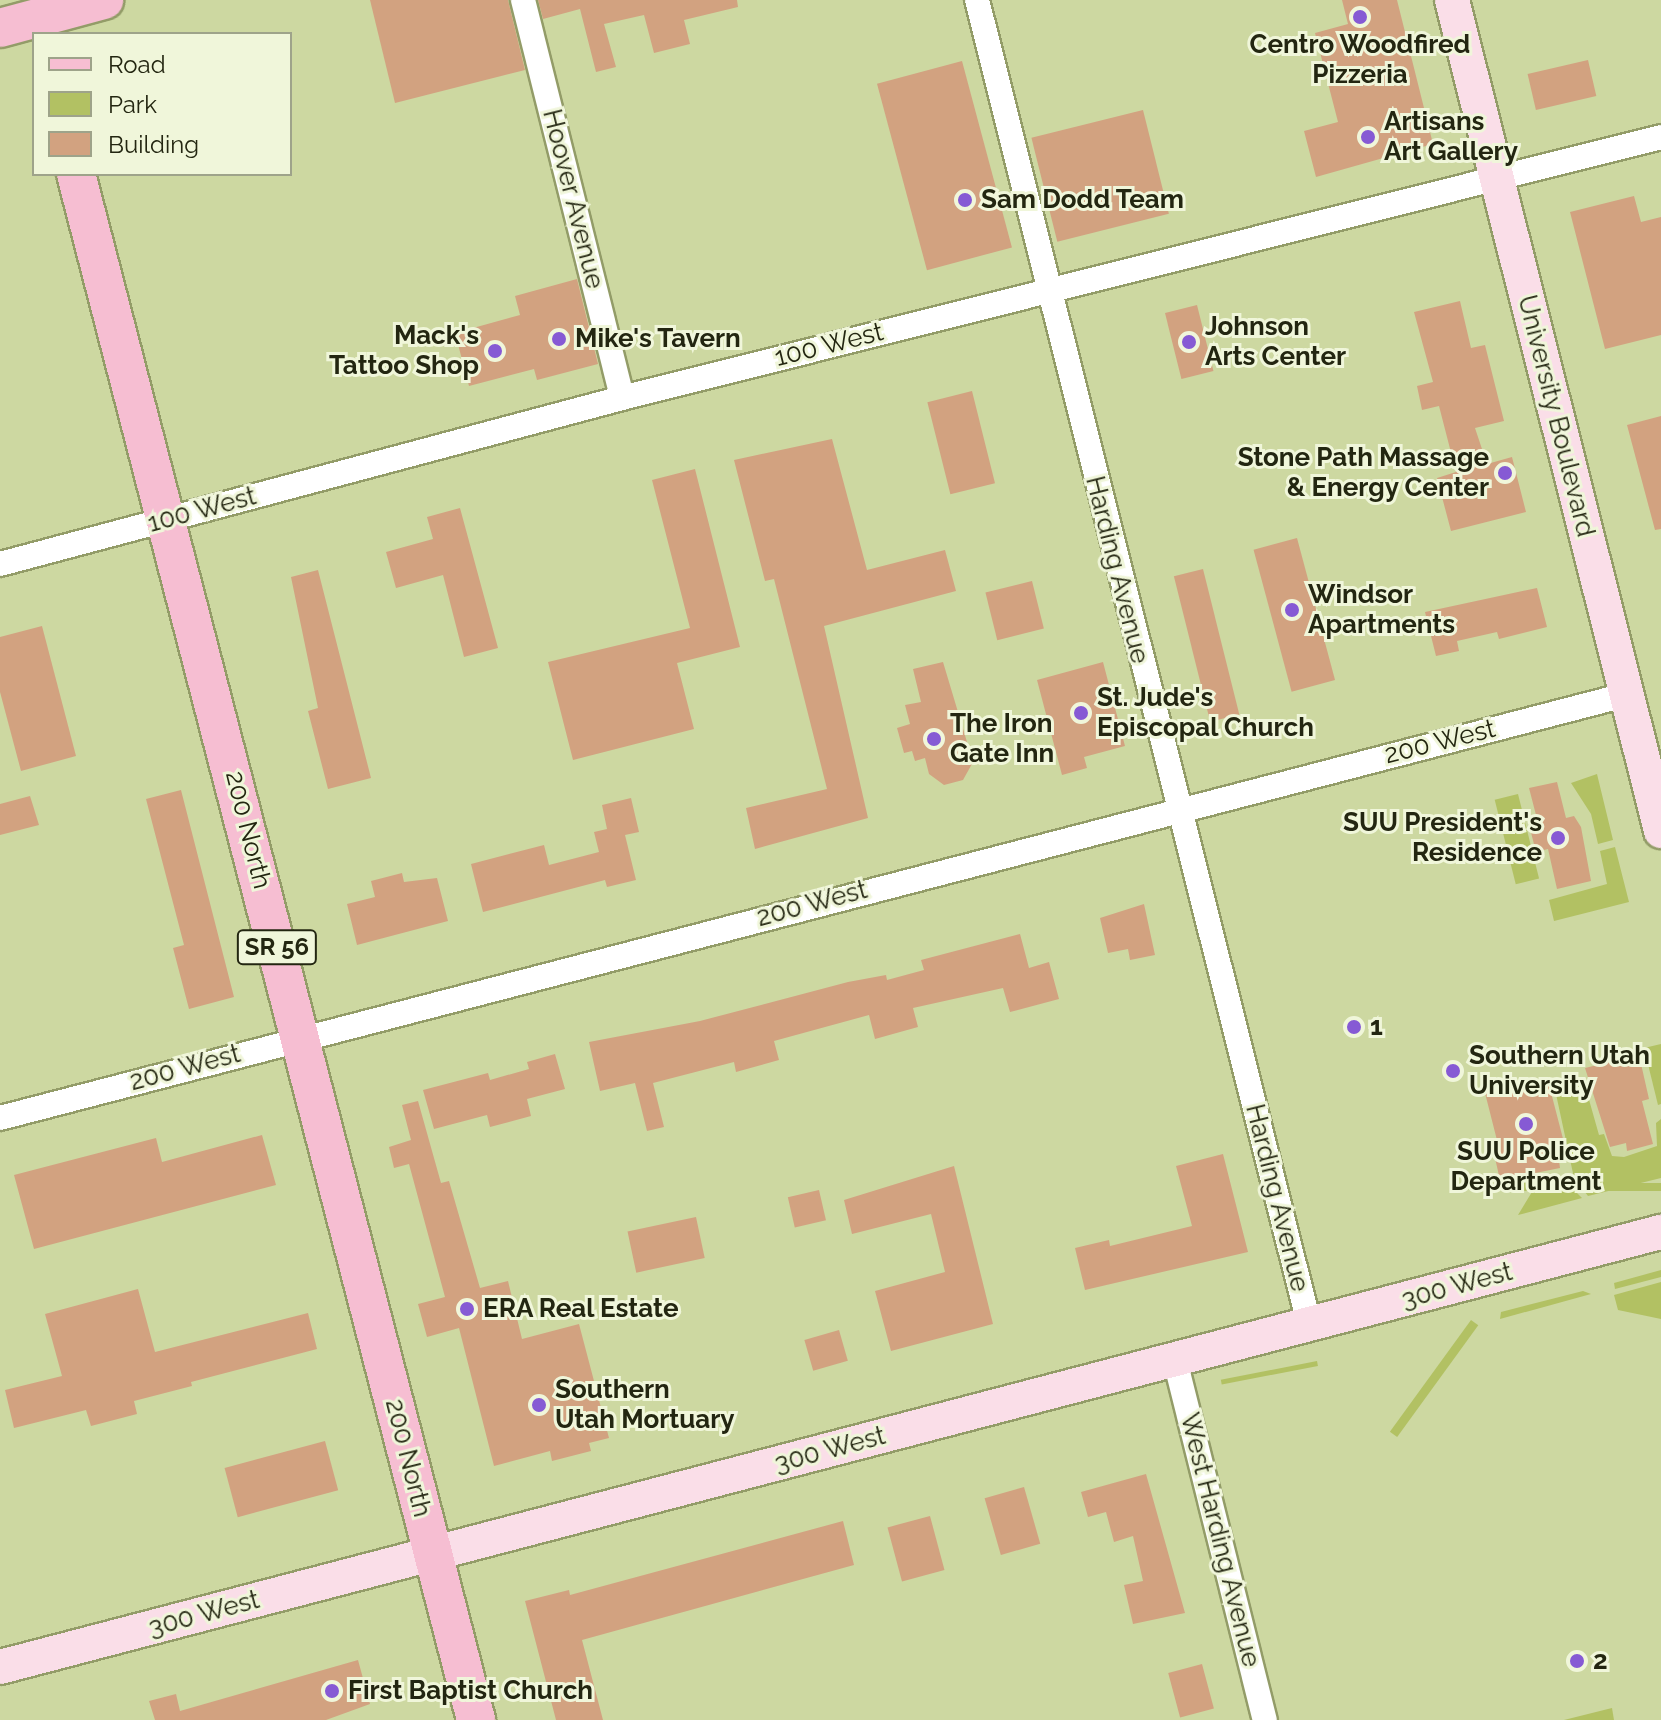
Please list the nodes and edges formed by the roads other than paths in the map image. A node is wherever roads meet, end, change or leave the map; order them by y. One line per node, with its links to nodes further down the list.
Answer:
1 (104, 0): 5 (main road)
2 (523, 0): 10 (street, Hoover Avenue)
3 (977, 0): 9 (street, Harding Avenue)
4 (1452, 0): 8 (street, University Boulevard)
5 (25, 20)
6 (1661, 137): 8 (street, 100 West)
7 (77, 176): 11 (main road, 200 North / SR 56)
8 (1497, 178): 9 (street, 100 West); 13 (street, University Boulevard)
9 (1048, 290): 10 (street, 100 West); 14 (street, Harding Avenue)
10 (622, 398): 11 (street, 100 West)
11 (169, 519): 12 (street, 100 West); 16 (main road, 200 North / SR 56)
12 (0, 564)
13 (1625, 695): 14 (street, 200 West); 15 (street, University Boulevard)
14 (1178, 809): 16 (street, 200 West); 19 (street, Harding Avenue)
15 (1661, 831)
16 (300, 1038): 17 (street, 200 West); 21 (main road, 200 North / SR 56)
17 (0, 1118)
18 (1661, 1232): 19 (street, 300 West)
19 (1309, 1324): 20 (street, 300 West)
20 (1175, 1360): 21 (street, 300 West); 24 (street, West Harding Avenue)
21 (432, 1554): 22 (street, 300 West); 23 (main road, 200 North / SR 56)
22 (0, 1667)
23 (476, 1720)
24 (1265, 1720)

